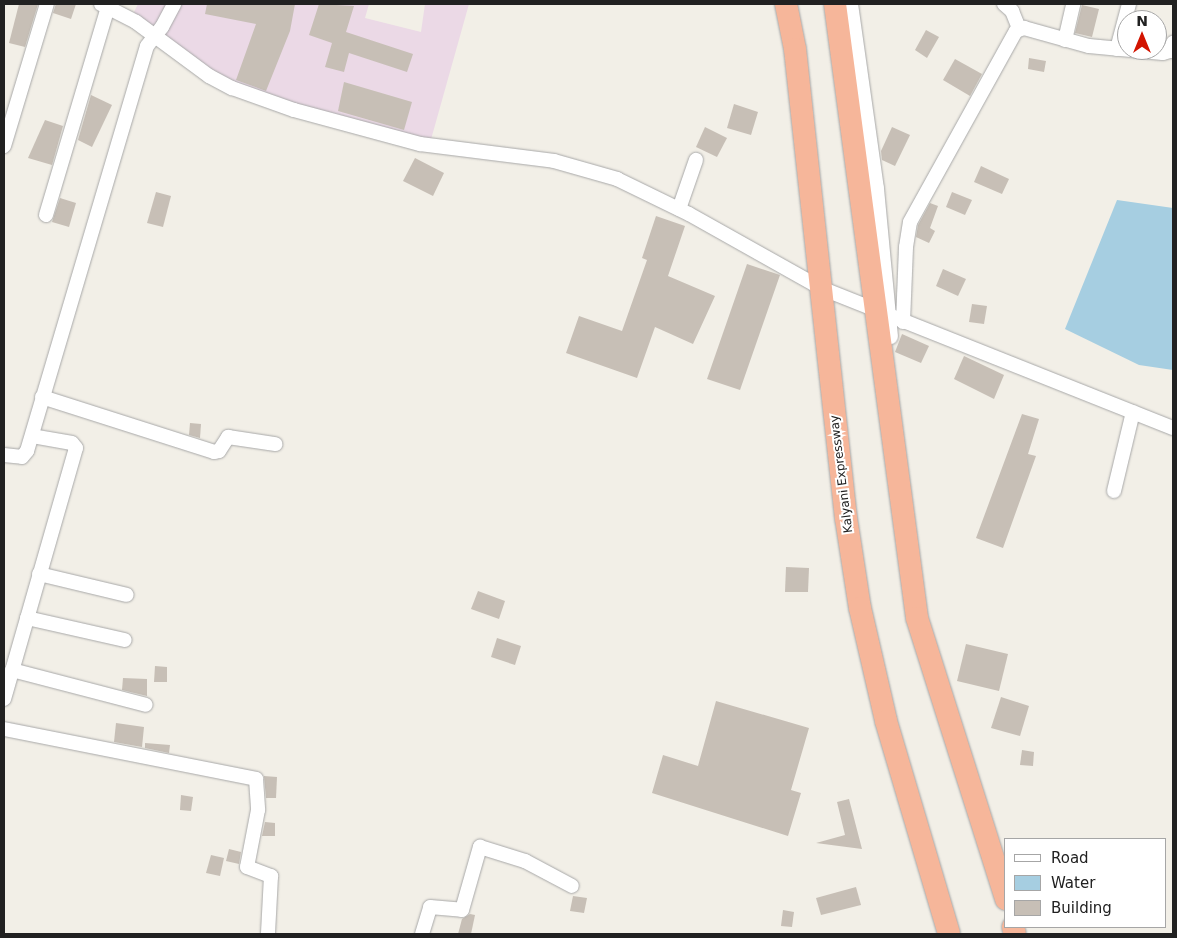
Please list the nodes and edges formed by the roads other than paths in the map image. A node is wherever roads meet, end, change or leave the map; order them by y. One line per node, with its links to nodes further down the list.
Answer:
1 (47, 4): 13 (street)
2 (174, 4): 10 (street)
3 (786, 4): 18 (highway, Kalyani Expressway)
4 (835, 4): 19 (highway)
5 (850, 4): 19 (street)
6 (1004, 4): 9 (street)
7 (1073, 4): 11 (street)
8 (105, 5): 10 (street); 17 (street)
9 (1019, 28): 11 (street); 20 (street)
10 (154, 35): 16 (street); 21 (street)
11 (1065, 40): 12 (street)
12 (1117, 49)
13 (8, 117): 14 (street)
14 (4, 146)
15 (696, 160): 16 (street)
16 (679, 209): 18 (street)
17 (46, 215)
18 (821, 288): 19 (street); 40 (highway, Kalyani Expressway)
19 (882, 314): 20 (street); 37 (highway)
20 (903, 322): 22 (street)
21 (42, 397): 24 (street); 25 (street)
22 (1133, 412): 23 (street); 27 (street)
23 (1173, 428)
24 (32, 436): 26 (street); 28 (street)
25 (275, 444)
26 (4, 456)
27 (1114, 491)
28 (40, 574): 29 (street); 30 (street)
29 (126, 595)
30 (27, 618): 31 (street); 32 (street)
31 (125, 640)
32 (12, 670): 33 (street); 34 (street)
33 (4, 699)
34 (146, 705)
35 (4, 729): 38 (street)
36 (572, 886): 39 (street)
37 (1004, 893)
38 (268, 934)
39 (422, 934)
40 (949, 934)

